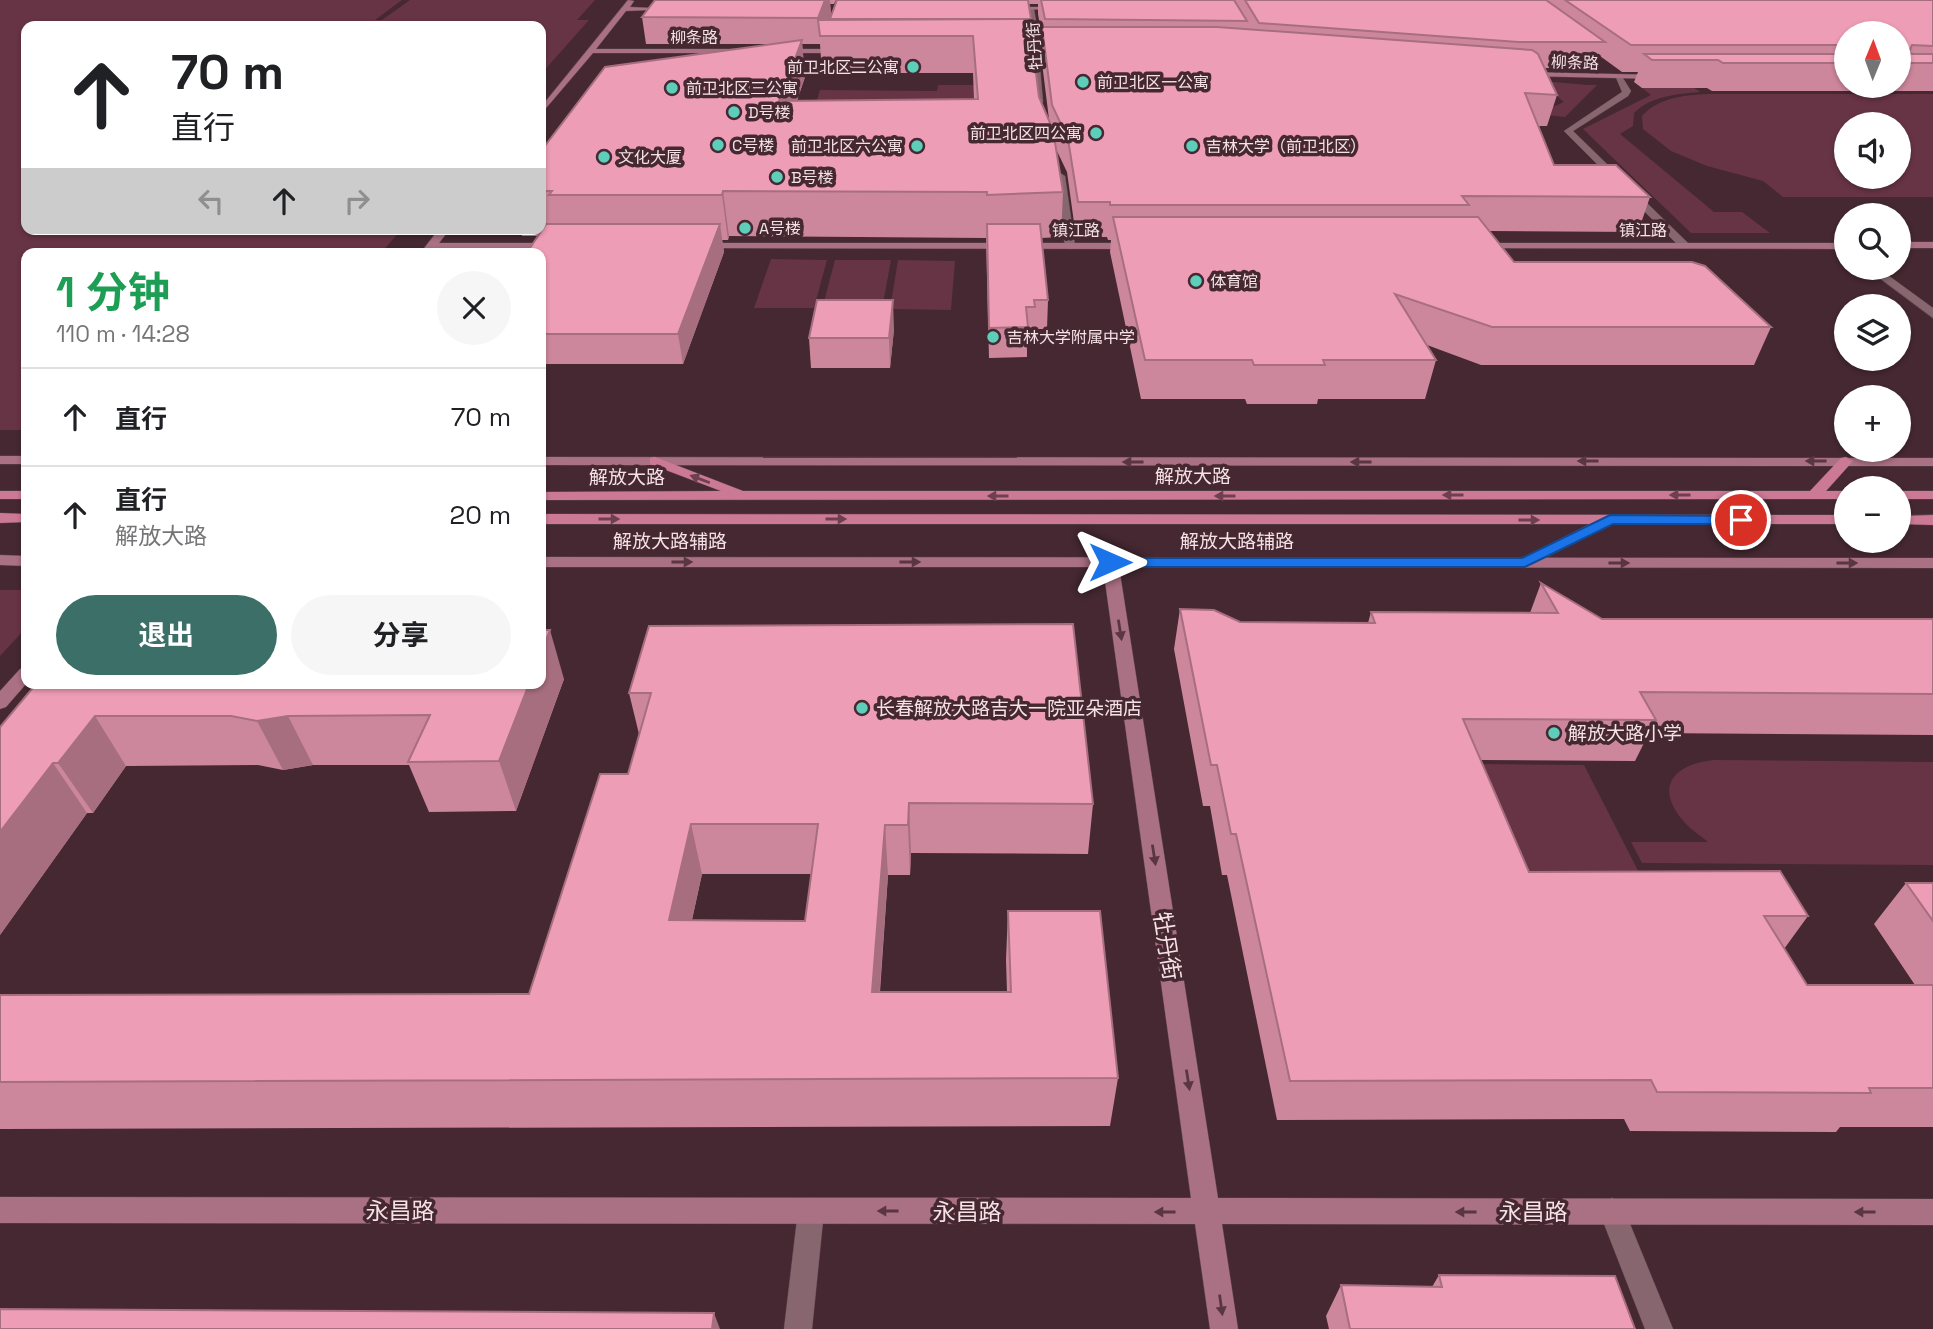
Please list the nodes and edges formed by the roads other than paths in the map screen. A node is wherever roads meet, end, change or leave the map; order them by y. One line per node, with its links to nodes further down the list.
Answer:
1 (632, 0): 2 (street)
2 (625, 9): 3 (street); 11 (street)
3 (678, 9)
4 (993, 9): 5 (street)
5 (1031, 9): 6 (street); 9 (street, 牡丹街)
6 (1070, 9)
7 (827, 40): 14 (street)
8 (1023, 50): 9 (street)
9 (1036, 50): 10 (street); 21 (street, 牡丹街)
10 (1049, 50)
11 (590, 51): 12 (street, 柳条路); 20 (street)
12 (754, 51)
13 (768, 51): 14 (street)
14 (822, 51): 15 (street)
15 (849, 51)
16 (1608, 70): 18 (street)
17 (1514, 73): 18 (street, 柳条路)
18 (1618, 77): 19 (street, 柳条路); 30 (street)
19 (1672, 77)
20 (546, 106)
21 (1041, 116)
22 (1055, 162): 27 (street)
23 (1911, 245): 24 (street)
24 (1933, 245)
25 (565, 246): 32 (street)
26 (687, 246): 27 (street, 镇江路)
27 (1070, 246): 28 (street, 镇江路)
28 (1140, 246)
29 (1462, 246): 30 (street, 镇江路)
30 (1685, 246): 31 (street, 镇江路)
31 (1834, 247)
32 (496, 248)
33 (1887, 280): 34 (street)
34 (1933, 314)
35 (0, 460): 36 (street)
36 (21, 460)
37 (546, 461): 38 (street)
38 (655, 461): 39 (street, one-way to 38); 50 (main road, one-way to 38)
39 (1834, 461)
40 (1911, 461): 41 (street)
41 (1933, 461)
42 (1845, 462): 45 (main road)
43 (0, 495): 44 (main road)
44 (21, 495)
45 (1814, 495): 46 (main road, 解放大路); 50 (main road, 解放大路, one-way to 50)
46 (1834, 495)
47 (1911, 495): 48 (main road)
48 (1933, 495)
49 (546, 496): 50 (main road, 解放大路)
50 (745, 496)
51 (0, 518): 52 (main road)
52 (21, 518)
53 (546, 519): 54 (main road, one-way to 54)
54 (1610, 520): 55 (main road); 62 (main road)
55 (1834, 520)
56 (1911, 520): 57 (main road)
57 (1933, 520)
58 (0, 561): 59 (street)
59 (21, 561)
60 (546, 562): 61 (street, 解放大路辅路, one-way to 61)
61 (1110, 562): 62 (street, 解放大路辅路); 70 (street, 牡丹街, one-way to 70)
62 (1525, 563): 63 (street, 解放大路辅路, one-way to 63)
63 (1933, 563)
64 (21, 679): 65 (street)
65 (0, 703)
66 (0, 1210): 67 (street, 永昌路)
67 (811, 1211): 70 (street, 永昌路, one-way to 67); 71 (street)
68 (1612, 1211): 69 (street, 永昌路, one-way to 68); 70 (street, 永昌路, one-way to 70); 73 (street)
69 (1933, 1212)
70 (1208, 1213): 72 (street, 牡丹街, one-way to 72)
71 (798, 1329)
72 (1224, 1329)
73 (1659, 1329)

